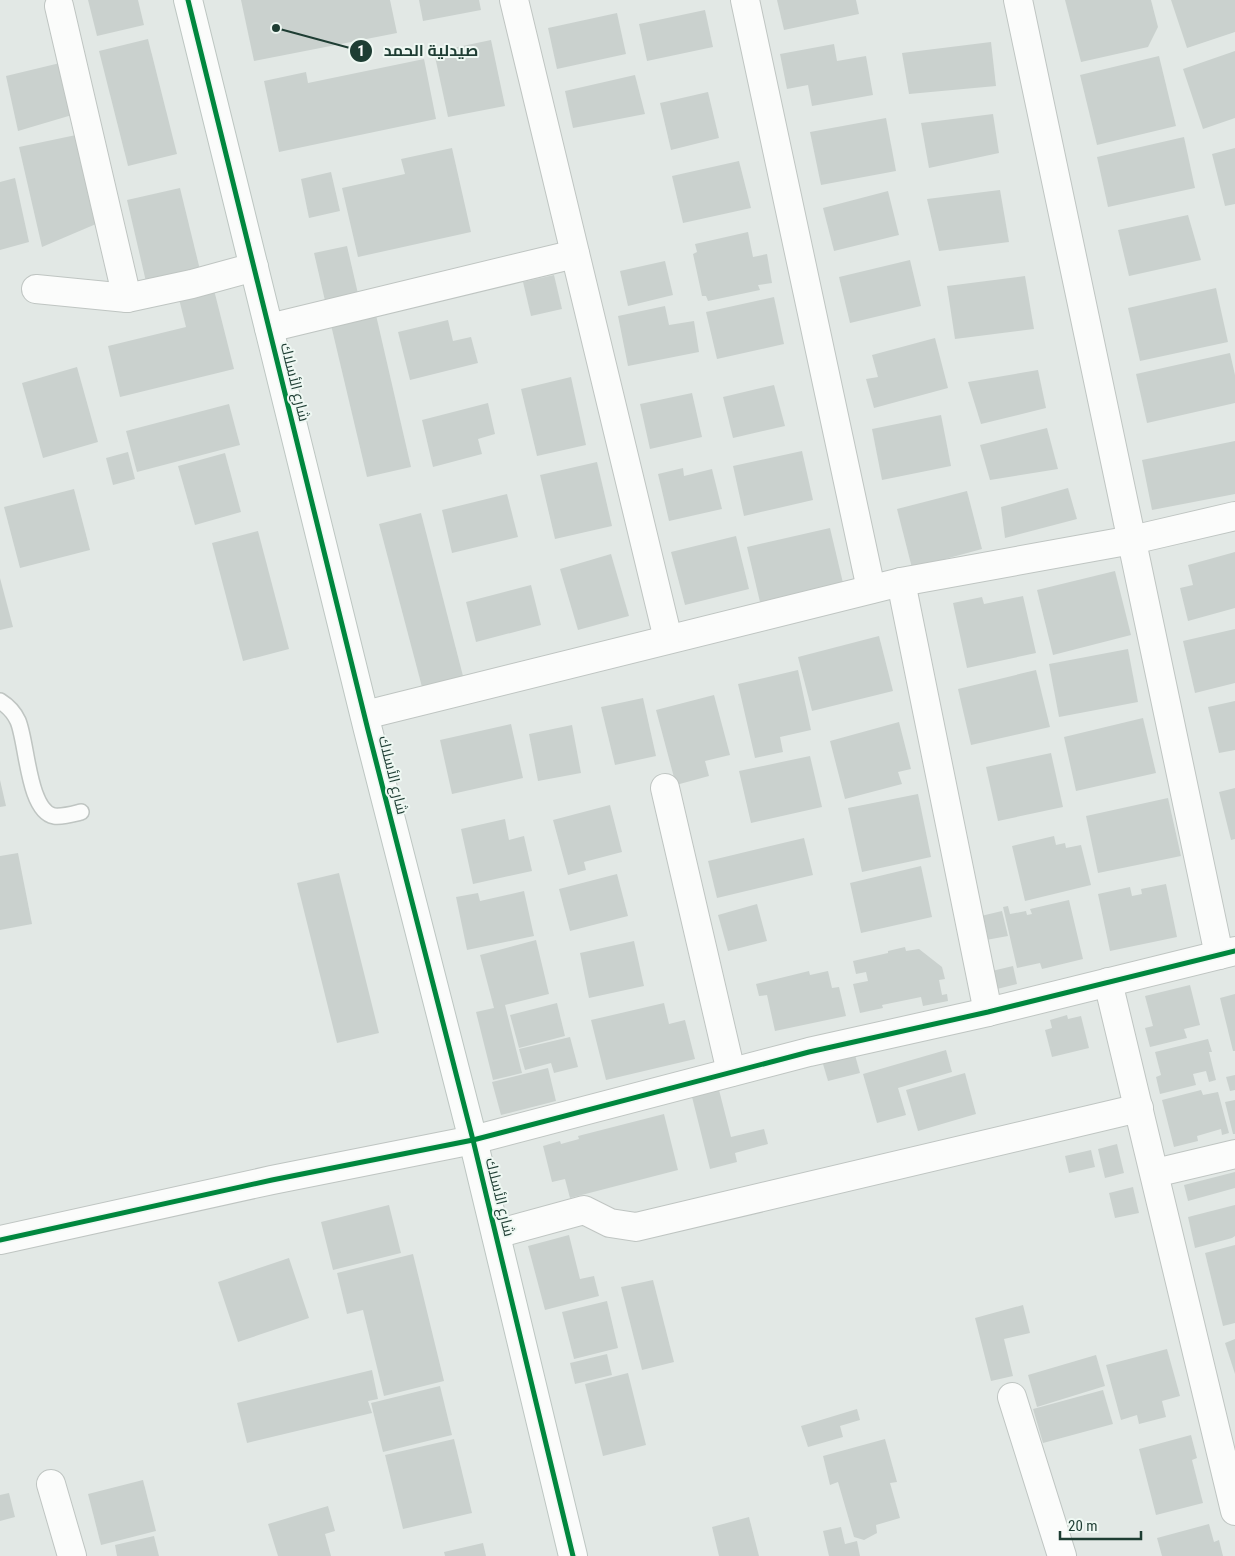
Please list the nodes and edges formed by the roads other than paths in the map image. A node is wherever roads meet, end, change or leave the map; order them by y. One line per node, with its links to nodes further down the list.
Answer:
1 (188, 0): 7 (street, شارع الأسلاك)
2 (514, 0): 6 (street)
3 (745, 0): 14 (street)
4 (1018, 0): 12 (street)
5 (59, 6): 9 (street)
6 (575, 254): 10 (street); 15 (street)
7 (254, 267): 9 (street); 10 (street, شارع الأسلاك)
8 (36, 289): 9 (street)
9 (127, 298)
10 (269, 328): 17 (street, شارع الأسلاك)
11 (1235, 516): 12 (street)
12 (1132, 540): 13 (street); 20 (street)
13 (900, 582): 14 (street); 22 (street)
14 (871, 589): 15 (street)
15 (668, 639): 17 (street)
16 (0, 701): 19 (lane)
17 (365, 715): 25 (street, شارع الأسلاك)
18 (665, 788): 23 (street)
19 (81, 812)
20 (1227, 953): 21 (street)
21 (1108, 982): 22 (street); 24 (street)
22 (988, 1012): 23 (street)
23 (731, 1072): 25 (street)
24 (1139, 1108): 27 (street); 28 (street)
25 (473, 1140): 28 (street, شارع الأسلاك); 29 (street)
26 (1235, 1154): 27 (street)
27 (1154, 1173): 31 (street)
28 (496, 1234): 35 (street, شارع الأسلاك)
29 (0, 1240)
30 (1012, 1397): 36 (street)
31 (1226, 1438): 33 (street)
32 (51, 1484): 34 (street)
33 (1235, 1511)
34 (72, 1556)
35 (573, 1556)
36 (1062, 1556)

